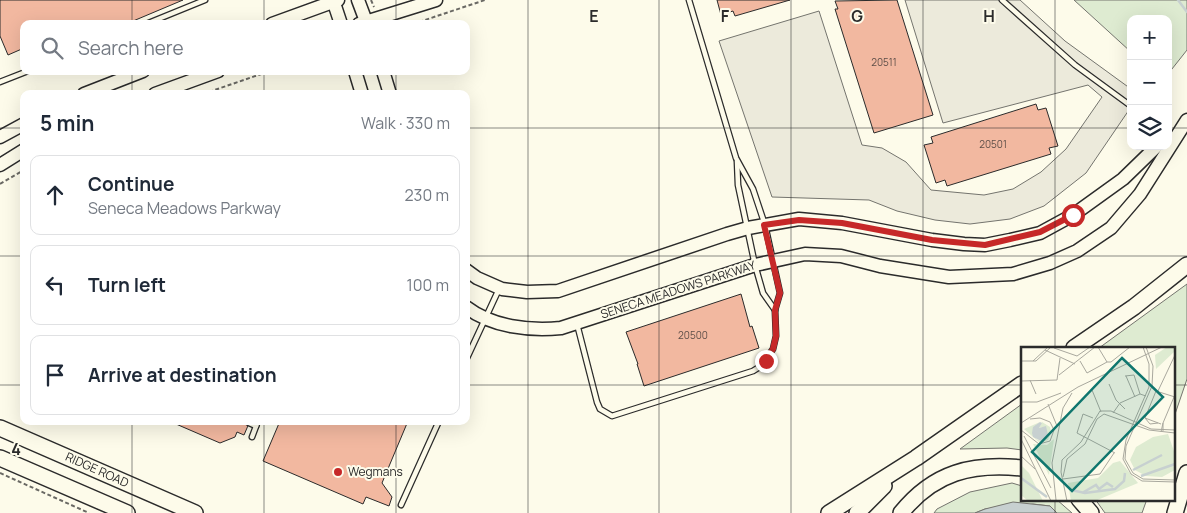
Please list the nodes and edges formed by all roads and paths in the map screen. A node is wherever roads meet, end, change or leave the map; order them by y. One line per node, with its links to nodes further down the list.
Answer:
1 (205, 0): 8 (lane)
2 (335, 0): 9 (street); 10 (street)
3 (358, 0): 11 (street)
4 (436, 0): 12 (street)
5 (485, 0): 13 (path)
6 (689, 0): 33 (lane)
7 (1002, 0): 26 (lane)
8 (156, 20)
9 (282, 20)
10 (340, 20)
11 (363, 20)
12 (373, 20)
13 (425, 20)
14 (20, 74): 20 (lane)
15 (133, 75): 21 (street)
16 (207, 75): 22 (street)
17 (258, 75): 23 (path)
18 (356, 75): 24 (street)
19 (384, 75): 25 (street)
20 (0, 82)
21 (94, 90)
22 (166, 90)
23 (214, 90)
24 (361, 90)
25 (389, 90)
26 (1130, 105)
27 (1186, 121): 29 (street, SENECA MEADOWS PARKWAY); 39 (street, SENECA MEADOWS PARKWAY)
28 (20, 126): 30 (street)
29 (1172, 133)
30 (0, 137)
31 (1154, 150): 37 (street)
32 (20, 152): 34 (street)
33 (736, 158): 37 (lane); 38 (lane)
34 (0, 165)
35 (20, 172): 36 (path)
36 (0, 184)
37 (764, 225): 38 (street); 39 (lane)
38 (748, 228): 40 (lane); 43 (street)
39 (773, 260): 40 (street, SENECA MEADOWS PARKWAY); 45 (lane)
40 (755, 265): 45 (lane); 47 (street, SENECA MEADOWS PARKWAY)
41 (1187, 265): 48 (highway)
42 (470, 273): 43 (street)
43 (499, 288): 46 (lane)
44 (470, 310): 46 (street, SENECA MEADOWS PARKWAY)
45 (775, 310): 47 (lane)
46 (485, 319): 47 (street, SENECA MEADOWS PARKWAY); 49 (lane)
47 (577, 323)
48 (1075, 347)
49 (470, 351)
50 (1021, 385): 56 (highway)
51 (257, 425): 54 (lane)
52 (437, 425): 61 (lane)
53 (0, 428): 64 (highway, RIDGE ROAD)
54 (252, 437)
55 (0, 458): 63 (highway)
56 (916, 458): 65 (highway); 66 (highway)
57 (1021, 468): 67 (highway)
58 (0, 473): 62 (path)
59 (1187, 473): 69 (highway)
60 (1080, 500): 68 (highway)
61 (401, 505)
62 (89, 513)
63 (127, 513)
64 (195, 513)
65 (829, 513)
66 (858, 513)
67 (901, 513)
68 (1091, 513)
69 (1175, 513)

